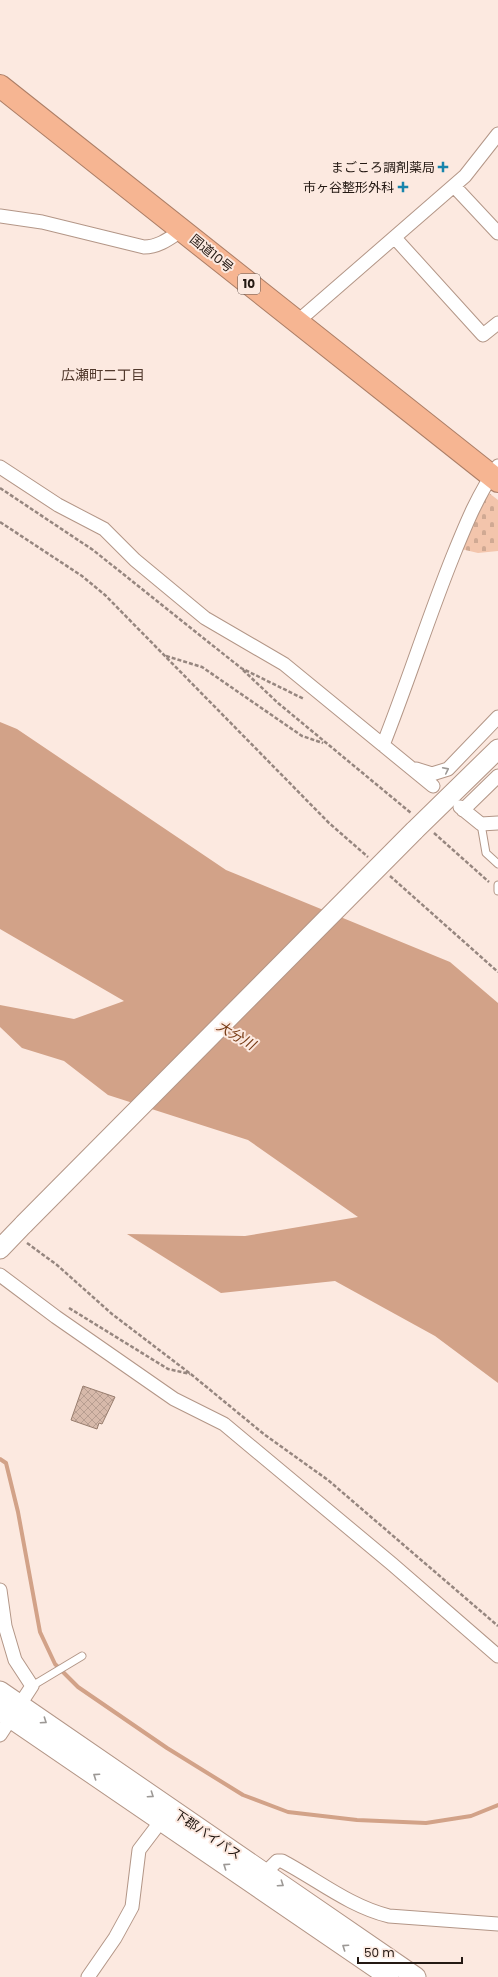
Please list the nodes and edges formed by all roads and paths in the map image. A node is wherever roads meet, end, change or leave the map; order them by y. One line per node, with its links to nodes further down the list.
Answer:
1 (0, 86): 5 (highway, 国道10号 / 10)
2 (498, 134): 3 (street)
3 (454, 186): 6 (street); 7 (street)
4 (0, 216): 5 (street)
5 (182, 230): 8 (highway, 国道10号 / 10)
6 (498, 233)
7 (395, 238): 8 (street); 9 (street)
8 (297, 322): 11 (highway, 国道10号 / 10)
9 (498, 322)
10 (0, 468): 17 (street)
11 (496, 474): 17 (street)
12 (0, 522): 13 (path)
13 (166, 656): 16 (path); 25 (path)
14 (241, 668): 16 (path)
15 (498, 717): 19 (street, one-way to 15)
16 (325, 743): 24 (path)
17 (383, 745): 19 (street)
18 (498, 749): 24 (street)
19 (409, 766): 21 (street)
20 (498, 776): 23 (street)
21 (433, 786)
22 (498, 823): 23 (street)
23 (481, 824): 26 (lane)
24 (418, 827): 28 (path); 30 (street, bridge)
25 (370, 859)
26 (498, 864)
27 (387, 874): 29 (path)
28 (498, 888)
29 (498, 972)
30 (19, 1229): 31 (street); 34 (path)
31 (0, 1249)
32 (2, 1279): 38 (street)
33 (63, 1304): 34 (path)
34 (192, 1375): 36 (path)
35 (0, 1590): 39 (street)
36 (498, 1626)
37 (82, 1656): 39 (lane)
38 (498, 1656)
39 (35, 1684): 41 (street)
40 (0, 1691): 41 (street, 下郡バイパス)
41 (11, 1712): 42 (street); 43 (street, one-way to 41); 44 (street, 下郡バイパス, one-way to 44)
42 (0, 1735)
43 (161, 1821): 46 (street); 47 (street, one-way to 43)
44 (265, 1873): 45 (street); 48 (street, 下郡バイパス, one-way to 48)
45 (498, 1924)
46 (88, 1977)
47 (389, 1977)
48 (416, 1977)

